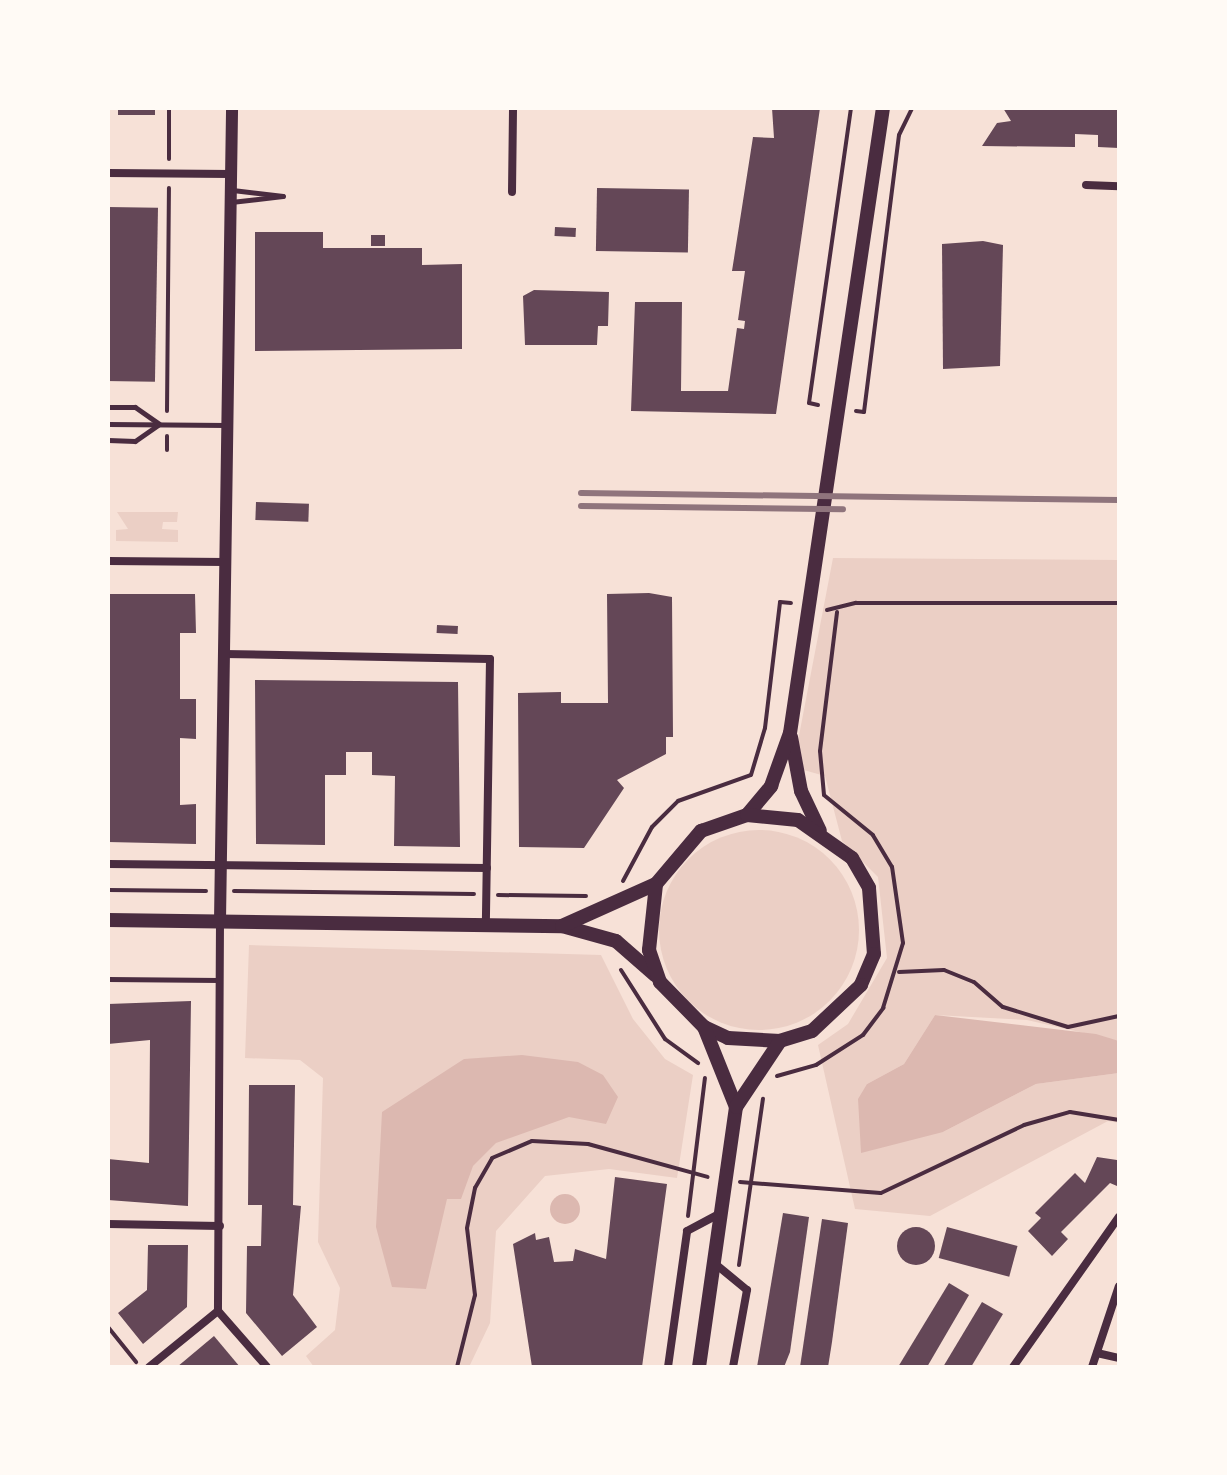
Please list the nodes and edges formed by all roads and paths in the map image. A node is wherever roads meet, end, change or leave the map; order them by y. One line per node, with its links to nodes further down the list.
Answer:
1 (169, 108): 10 (path)
2 (232, 108): 11 (street)
3 (513, 108): 14 (street)
4 (851, 108): 16 (path)
5 (873, 108): 8 (main road)
6 (883, 108): 8 (main road)
7 (912, 108): 18 (path)
8 (876, 130): 31 (main road)
9 (108, 173): 10 (street)
10 (169, 173): 11 (street); 20 (path)
11 (231, 174): 15 (street)
12 (1086, 185): 13 (street)
13 (1119, 186)
14 (512, 192)
15 (231, 196): 15 (lane); 21 (street)
16 (818, 405)
17 (108, 407): 20 (lane)
18 (856, 411)
19 (108, 424): 20 (lane)
20 (163, 425): 21 (lane); 22 (lane); 23 (path)
21 (227, 425): 25 (street)
22 (108, 440)
23 (167, 450)
24 (108, 561): 25 (street)
25 (225, 562): 30 (street)
26 (791, 603): 45 (path)
27 (1119, 603): 29 (path)
28 (827, 610): 29 (path)
29 (837, 612): 32 (path)
30 (224, 654): 36 (street); 37 (street)
31 (790, 733): 33 (main road); 34 (main road)
32 (824, 795)
33 (747, 815): 34 (main road); 38 (main road)
34 (821, 831): 57 (main road)
35 (108, 864): 36 (street)
36 (220, 865): 37 (street); 47 (street)
37 (487, 868): 48 (street)
38 (656, 884): 49 (main road); 54 (main road)
39 (108, 890): 40 (path)
40 (205, 891)
41 (236, 891): 42 (path)
42 (459, 894)
43 (514, 895): 44 (path)
44 (603, 896)
45 (618, 896)
46 (108, 920): 47 (main road)
47 (220, 921): 48 (main road); 53 (street)
48 (486, 925): 49 (main road)
49 (562, 926): 54 (main road)
50 (618, 959): 58 (path)
51 (899, 972): 55 (path)
52 (108, 979): 53 (lane)
53 (219, 980): 65 (street)
54 (660, 982): 56 (main road)
55 (1119, 1016)
56 (704, 1027): 57 (main road); 61 (main road)
57 (780, 1041): 61 (main road)
58 (706, 1067): 59 (path); 66 (path)
59 (713, 1069)
60 (764, 1092): 68 (path)
61 (736, 1107): 62 (main road)
62 (719, 1214): 66 (street); 67 (main road)
63 (1119, 1217): 80 (street)
64 (108, 1224): 65 (street)
65 (220, 1226): 70 (street)
66 (687, 1231): 77 (street)
67 (713, 1262): 68 (street); 78 (main road)
68 (737, 1276): 79 (street)
69 (1119, 1286): 72 (street)
70 (218, 1311): 75 (street); 76 (street)
71 (108, 1327): 74 (path)
72 (1097, 1353): 73 (street); 81 (street)
73 (1119, 1358)
74 (140, 1367)
75 (149, 1367)
76 (267, 1367)
77 (668, 1367)
78 (699, 1367)
79 (733, 1367)
80 (1013, 1367)
81 (1092, 1367)

